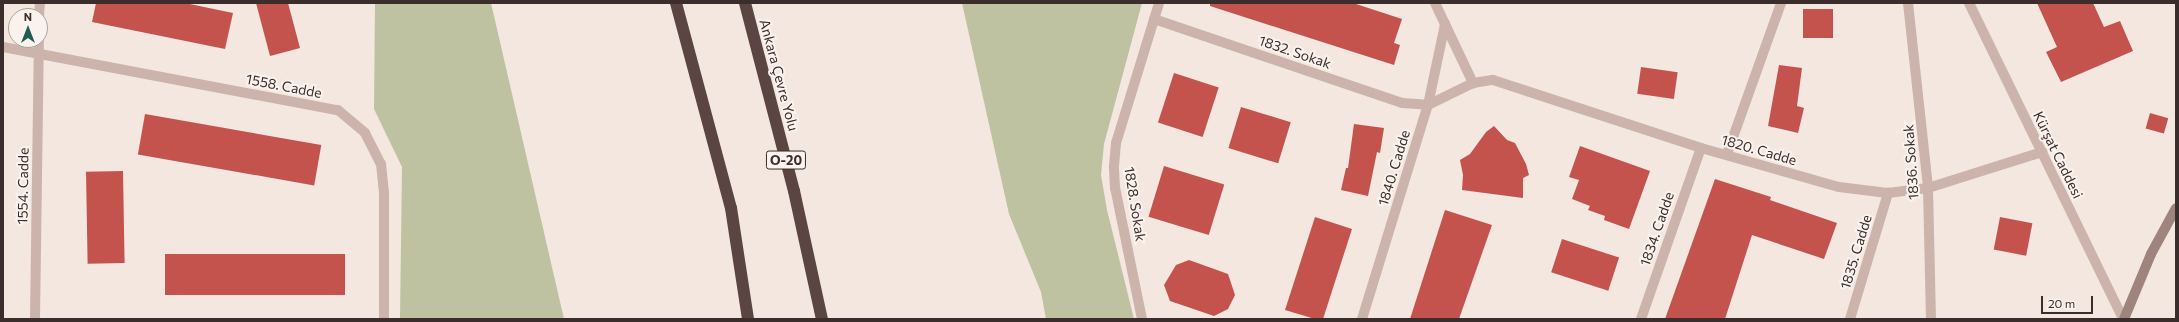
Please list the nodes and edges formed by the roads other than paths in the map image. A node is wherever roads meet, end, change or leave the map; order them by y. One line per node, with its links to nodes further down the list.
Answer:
1 (676, 3): 23 (highway)
2 (745, 3): 24 (highway, Ankara Çevre Yolu / O-20)
3 (1159, 3): 8 (street, 1828. Sokak)
4 (1436, 3): 9 (street)
5 (1781, 3): 17 (street)
6 (1908, 3): 18 (street, 1836. Sokak)
7 (1969, 3): 16 (street, Kürşat Caddesi)
8 (1154, 19): 14 (street, 1832. Sokak); 25 (street, 1828. Sokak)
9 (1445, 24): 13 (street); 14 (street, 1840. Cadde)
10 (3, 47): 12 (street, 1558. Cadde)
11 (39, 48): 12 (street, 1554. Cadde)
12 (39, 54): 21 (street, 1554. Cadde); 22 (street, 1558. Cadde)
13 (1473, 83): 14 (street, 1820. Cadde); 15 (street, 1820. Cadde)
14 (1428, 106): 26 (street, 1840. Cadde)
15 (1701, 148): 17 (street, 1820. Cadde); 27 (street, 1834. Cadde)
16 (2042, 152): 18 (street, 1820. Cadde); 30 (street, Kürşat Caddesi)
17 (1727, 154): 19 (street, 1820. Cadde)
18 (1928, 188): 19 (street, 1820. Cadde); 29 (street, 1836. Sokak)
19 (1888, 193): 28 (street, 1835. Cadde)
20 (2176, 208): 30 (main road)
21 (36, 319)
22 (384, 319)
23 (748, 319)
24 (822, 319)
25 (1142, 319)
26 (1362, 319)
27 (1641, 319)
28 (1850, 319)
29 (1931, 319)
30 (2123, 319)

